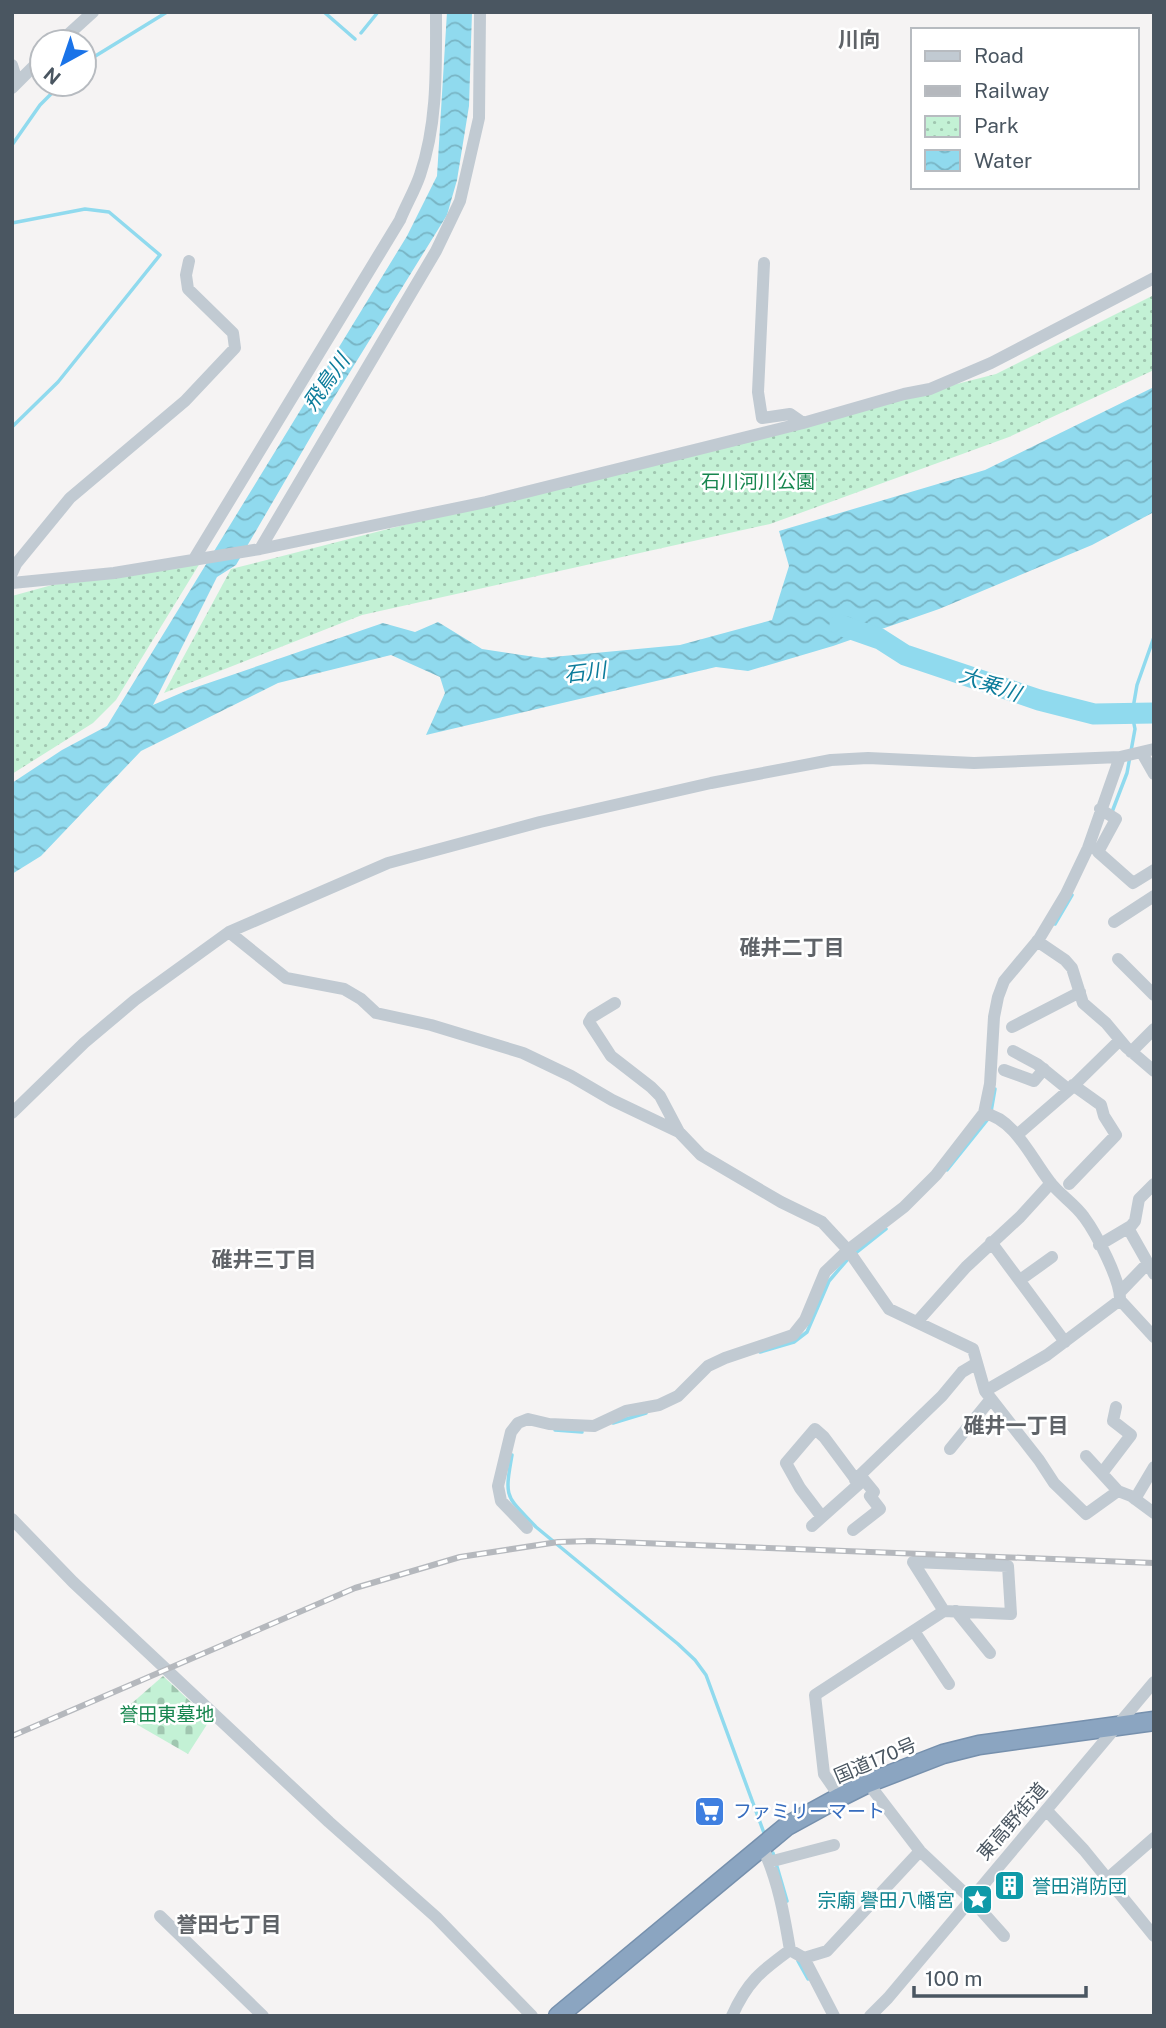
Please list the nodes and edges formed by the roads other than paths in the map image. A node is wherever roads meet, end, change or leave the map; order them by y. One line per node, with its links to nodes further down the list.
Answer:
1 (93, 12): 4 (street)
2 (436, 12): 13 (street)
3 (480, 12): 12 (street)
4 (75, 28)
5 (12, 65): 7 (street)
6 (28, 71): 7 (street)
7 (15, 84)
8 (189, 261): 14 (street)
9 (764, 263): 11 (street)
10 (1154, 278): 11 (street)
11 (803, 423): 12 (street)
12 (260, 549): 13 (street)
13 (200, 558): 15 (street)
14 (12, 573)
15 (12, 583)
16 (1148, 751): 17 (street); 18 (street)
17 (1120, 757): 19 (street); 23 (street)
18 (1154, 774)
19 (1100, 809): 20 (street); 24 (street)
20 (1154, 870)
21 (1154, 896): 22 (street)
22 (1114, 922)
23 (229, 932): 38 (street); 40 (street)
24 (1037, 941): 26 (street); 39 (street)
25 (1118, 959): 27 (street)
26 (1080, 992): 29 (street); 31 (street)
27 (1154, 995)
28 (615, 1003): 40 (street)
29 (1012, 1027)
30 (1154, 1029): 33 (street)
31 (1119, 1040): 33 (street); 37 (street)
32 (1013, 1051): 34 (street)
33 (1131, 1052): 36 (street)
34 (1044, 1069): 35 (street); 37 (street)
35 (1004, 1070)
36 (1154, 1071)
37 (1071, 1087): 41 (street); 43 (street)
38 (12, 1113)
39 (984, 1113): 41 (street); 48 (street)
40 (679, 1132): 48 (street)
41 (1017, 1135): 42 (street)
42 (1051, 1183): 46 (street); 47 (street)
43 (1069, 1184)
44 (1154, 1184): 45 (street)
45 (1128, 1228): 47 (street); 50 (street)
46 (991, 1242): 51 (street); 53 (street)
47 (1099, 1245): 52 (street)
48 (848, 1250): 53 (street); 68 (street)
49 (1052, 1257): 51 (street)
50 (1151, 1269): 52 (street)
51 (1020, 1280): 55 (street)
52 (1120, 1296): 54 (street); 55 (street)
53 (917, 1322): 56 (street)
54 (1154, 1337)
55 (1065, 1342): 57 (street)
56 (977, 1363): 57 (street); 63 (street)
57 (987, 1395): 59 (street); 64 (street)
58 (1115, 1407): 62 (street)
59 (950, 1449)
60 (1086, 1456): 62 (street)
61 (1154, 1467): 65 (street)
62 (1102, 1473): 64 (street)
63 (858, 1477): 63 (street); 69 (street)
64 (1118, 1491): 65 (street)
65 (1135, 1499): 66 (street)
66 (1154, 1513)
67 (12, 1518): 92 (street)
68 (527, 1528)
69 (853, 1531)
70 (950, 1611): 70 (street); 71 (street); 72 (street)
71 (914, 1631): 74 (street); 78 (street)
72 (990, 1653)
73 (1154, 1682): 76 (street, 東高野街道)
74 (949, 1684)
75 (1154, 1721): 76 (highway, 国道170号)
76 (1118, 1725): 77 (highway, 国道170号); 79 (street, 東高野街道)
77 (868, 1783): 78 (highway, 国道170号); 82 (street)
78 (840, 1797): 83 (highway, 国道170号)
79 (1046, 1811): 84 (street); 85 (street, 東高野街道)
80 (1154, 1838): 84 (street)
81 (834, 1845): 83 (street)
82 (920, 1851): 85 (street); 90 (street)
83 (766, 1854): 89 (street); 93 (highway, 国道170号)
84 (1107, 1880): 88 (street)
85 (971, 1899): 87 (street); 96 (street, 東高野街道)
86 (160, 1916): 91 (street)
87 (1004, 1936)
88 (1154, 1936)
89 (790, 1950): 90 (street); 94 (street)
90 (804, 1958): 95 (street)
91 (263, 2016)
92 (532, 2016)
93 (558, 2016)
94 (732, 2016)
95 (834, 2016)
96 (870, 2016)

